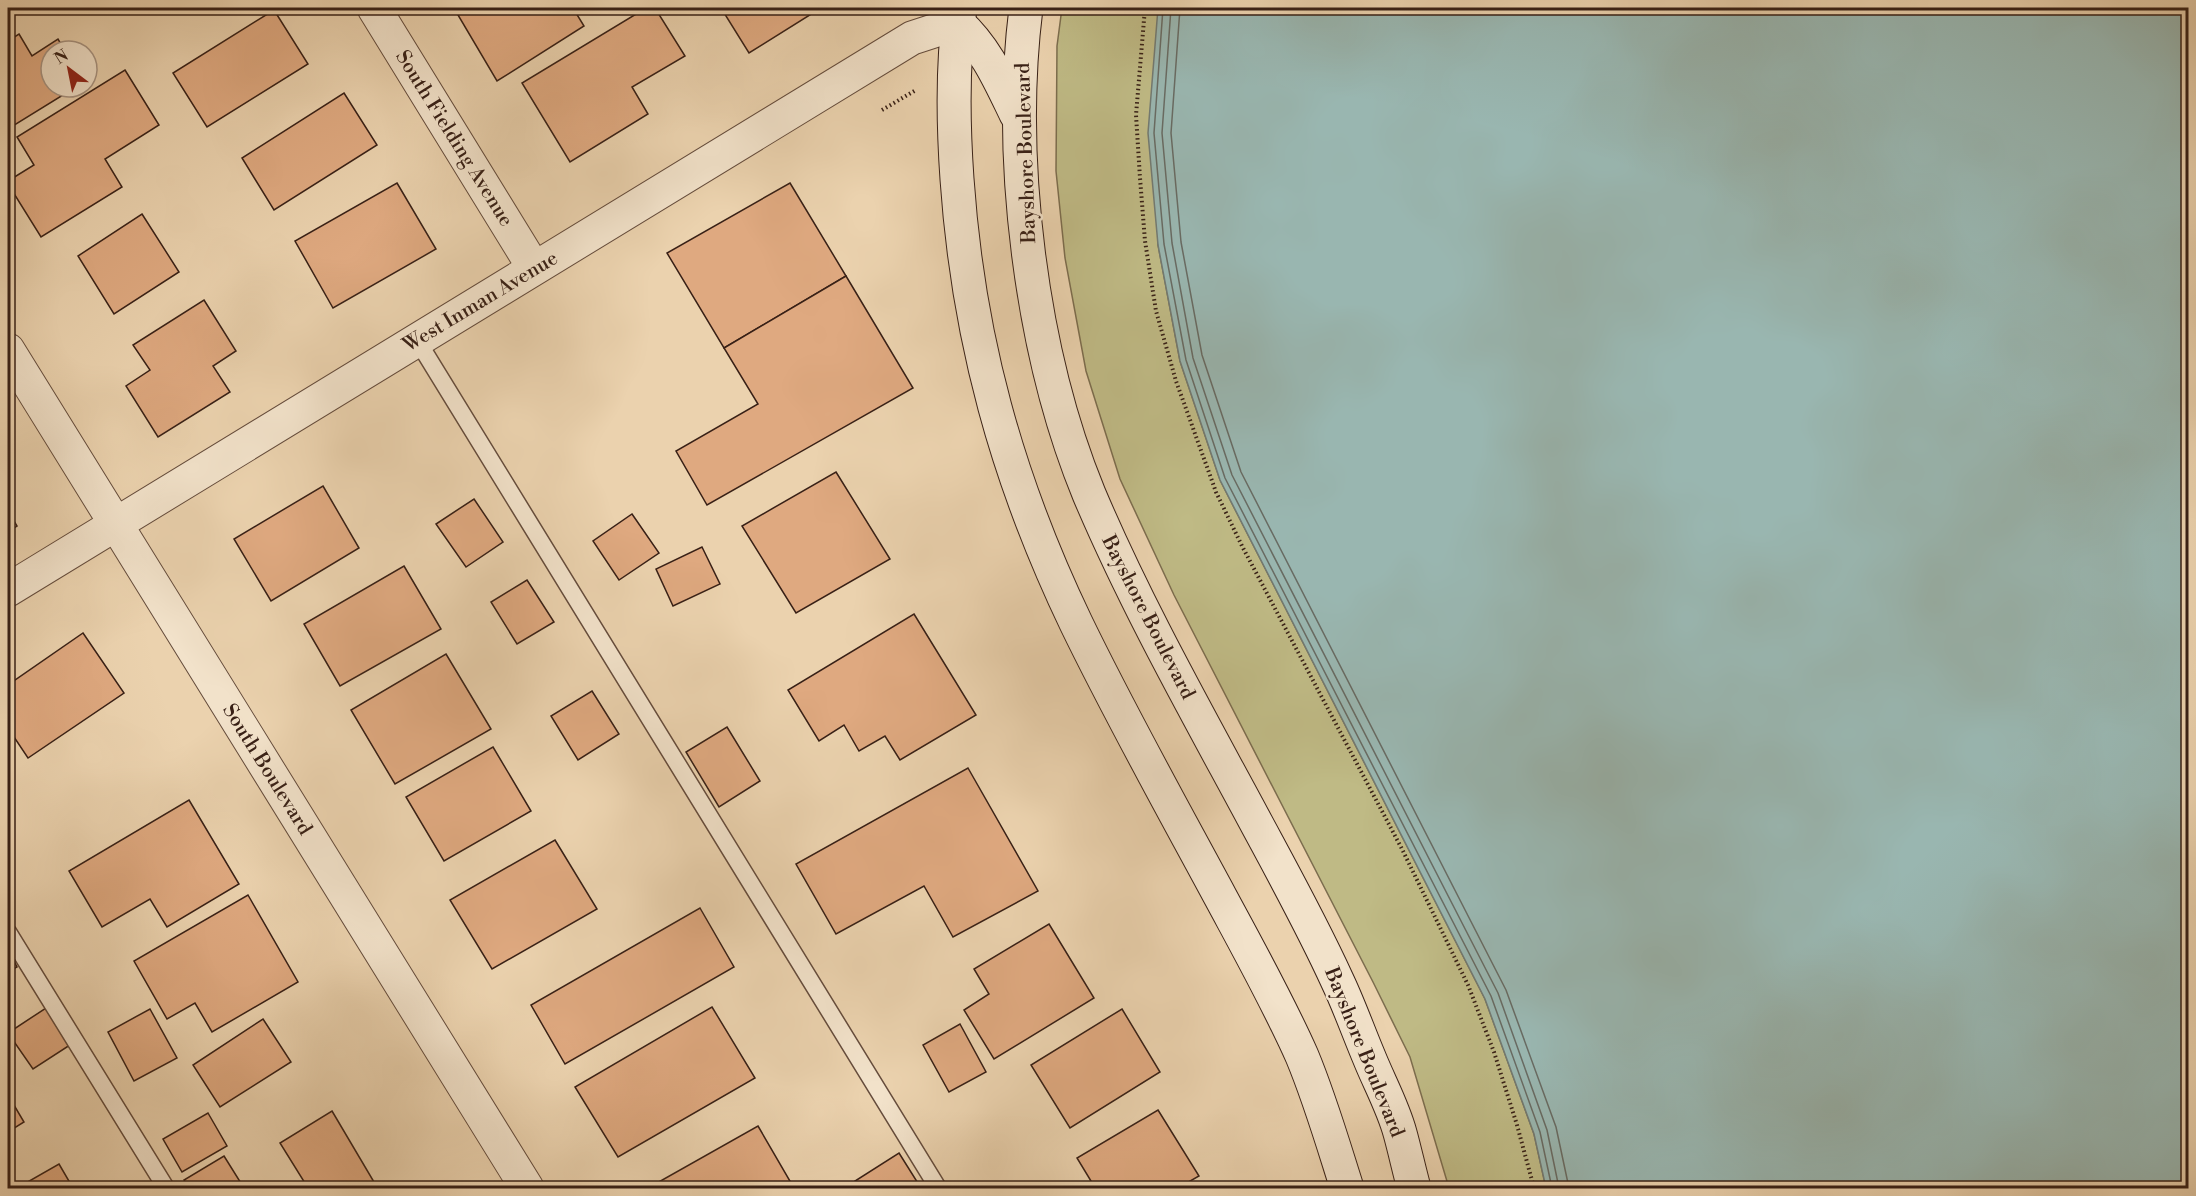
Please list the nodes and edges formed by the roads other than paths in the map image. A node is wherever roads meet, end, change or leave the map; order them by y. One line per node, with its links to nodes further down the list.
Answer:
1 (374, 8): 5 (main road, South Fielding Avenue)
2 (1026, 8): 4 (main road, Bayshore Boulevard)
3 (953, 13): 4 (main road); 5 (main road, West Inman Avenue); 14 (main road)
4 (1019, 120): 15 (main road, Bayshore Boulevard)
5 (534, 268): 6 (main road, West Inman Avenue)
6 (417, 340): 8 (main road, West Inman Avenue); 13 (lane)
7 (8, 350): 8 (main road, South Boulevard)
8 (116, 524): 9 (main road, West Inman Avenue); 12 (main road, South Boulevard)
9 (8, 590)
10 (8, 932): 11 (lane)
11 (166, 1188)
12 (527, 1188)
13 (938, 1188)
14 (1347, 1188)
15 (1414, 1188)

